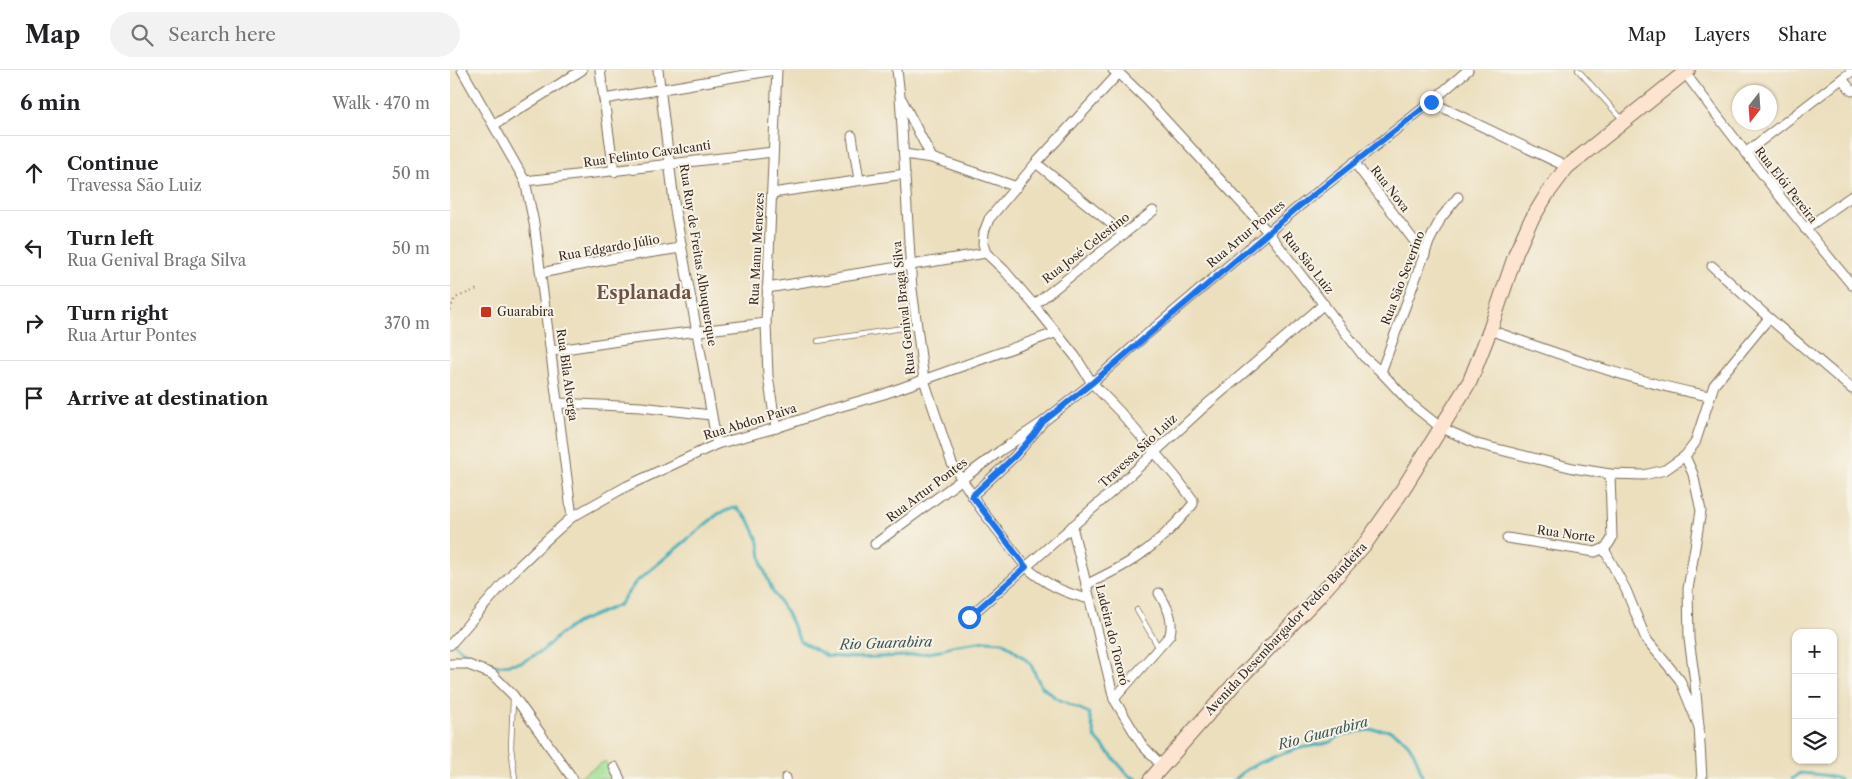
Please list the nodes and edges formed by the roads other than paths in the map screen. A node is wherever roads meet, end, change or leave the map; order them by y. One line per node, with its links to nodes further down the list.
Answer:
1 (462, 70): 19 (street, Rua Bila Alverga)
2 (582, 70): 19 (street)
3 (600, 70): 16 (street)
4 (658, 70): 13 (street, Rua Ruy de Freitas Albuquerque)
5 (776, 70): 13 (street); 21 (street, Rua Manu Menezes)
6 (897, 70): 15 (street, Rua Genival Braga Silva)
7 (1468, 70): 17 (street, Rua Artur Pontes)
8 (1578, 70): 18 (lane)
9 (1852, 71): 12 (street)
10 (1116, 72): 26 (street); 39 (street, Rua São Luiz)
11 (1687, 72): 18 (main road, Avenida Desembargador Pedro Bandeira); 22 (street, Rua Elói Pereira)
12 (1842, 79): 14 (street); 22 (street)
13 (661, 89): 16 (street); 27 (street, Rua Ruy de Freitas Albuquerque)
14 (1852, 91)
15 (900, 96): 23 (street, Rua Genival Braga Silva); 24 (street, Rua Genival Braga Silva)
16 (604, 99): 29 (street)
17 (1431, 102): 25 (street, Rua Artur Pontes); 28 (street)
18 (1625, 122): 28 (main road, Avenida Desembargador Pedro Bandeira)
19 (494, 125): 32 (street, Rua Bila Alverga)
20 (852, 136): 31 (street)
21 (773, 152): 27 (street, Rua Felinto Cavalcanti); 34 (street, Rua Manu Menezes)
22 (1745, 153): 38 (street, Rua Elói Pereira)
23 (904, 154): 24 (street); 30 (street, Rua Genival Braga Silva)
24 (932, 158): 33 (street)
25 (1354, 162): 39 (street, Rua Artur Pontes); 43 (street, Rua Nova)
26 (1036, 163): 33 (street); 40 (street)
27 (670, 165): 29 (street, Rua Felinto Cavalcanti); 41 (street, Rua Ruy de Freitas Albuquerque)
28 (1566, 167): 54 (main road, Avenida Desembargador Pedro Bandeira)
29 (614, 172): 32 (street, Rua Felinto Cavalcanti)
30 (905, 174): 31 (street); 44 (street, Rua Genival Braga Silva)
31 (859, 180): 34 (street)
32 (525, 182): 46 (street, Rua Bila Alverga)
33 (1017, 187): 42 (street)
34 (772, 193): 48 (street, Rua Manu Menezes)
35 (1852, 196): 38 (street)
36 (1458, 197): 43 (street, Rua São Severino)
37 (1154, 211): 40 (street, Rua José Celestino)
38 (1804, 229): 47 (street, Rua Elói Pereira)
39 (1268, 232): 49 (street, Rua São Luiz); 61 (street, Rua Artur Pontes)
40 (1124, 234): 50 (street, Rua José Celestino)
41 (681, 248): 46 (street, Rua Edgardo Júlio); 55 (street, Rua Ruy de Freitas Albuquerque)
42 (986, 253): 44 (street); 50 (street)
43 (1426, 255): 59 (street, Rua São Severino)
44 (910, 264): 48 (street); 53 (street, Rua Genival Braga Silva)
45 (1712, 266): 51 (street)
46 (541, 273): 58 (street, Rua Bila Alverga)
47 (1852, 285)
48 (767, 288): 52 (street, Rua Manu Menezes)
49 (1324, 304): 59 (street, Rua São Luiz); 70 (street, Travessa São Luiz)
50 (1034, 305): 56 (street)
51 (1769, 318): 62 (street); 63 (street)
52 (766, 323): 55 (street); 67 (street, Rua Manu Menezes)
53 (916, 326): 57 (lane); 60 (street, Rua Genival Braga Silva)
54 (1490, 330): 63 (street); 68 (main road, Avenida Desembargador Pedro Bandeira)
55 (697, 332): 58 (street); 65 (street, Rua Ruy de Freitas Albuquerque)
56 (1055, 333): 60 (street, Rua Abdon Paiva); 61 (street)
57 (818, 341)
58 (551, 351): 64 (street, Rua Bila Alverga)
59 (1381, 372): 68 (street, Rua São Luiz)
60 (924, 380): 67 (street, Rua Abdon Paiva); 73 (street, Rua Genival Braga Silva)
61 (1092, 383): 66 (street, Rua Artur Pontes); 70 (street)
62 (1852, 389)
63 (1709, 396): 71 (street)
64 (558, 403): 65 (street); 75 (street, Rua Bila Alverga)
65 (711, 415): 69 (street, Rua Ruy de Freitas Albuquerque)
66 (1043, 422): 73 (street, Rua Artur Pontes); 74 (street, Rua Artur Pontes)
67 (776, 428): 69 (street, Rua Abdon Paiva)
68 (1440, 428): 72 (street, Rua São Luiz); 93 (main road, Avenida Desembargador Pedro Bandeira)
69 (717, 444): 75 (street, Rua Abdon Paiva)
70 (1154, 452): 76 (street, Travessa São Luiz); 81 (street)
71 (1684, 456): 72 (street, Rua São Luiz); 91 (street)
72 (1610, 474): 79 (street, Rua Norte)
73 (962, 480): 74 (street, Rua Genival Braga Silva); 78 (street, Rua Artur Pontes)
74 (972, 496): 80 (street, Rua Genival Braga Silva)
75 (572, 518): 86 (street, Rua Abdon Paiva)
76 (1072, 526): 80 (street, Travessa São Luiz); 81 (street, Ladeira do Tororó)
77 (1507, 538): 79 (street, Rua Norte)
78 (875, 544)
79 (1604, 550): 91 (street)
80 (1026, 567): 83 (street, Rua Genival Braga Silva); 85 (street, Travessa São Luiz)
81 (1086, 584): 83 (street, Ladeira do Tororó)
82 (1159, 593): 87 (street)
83 (1090, 599): 90 (street, Ladeira do Tororó)
84 (1137, 610): 87 (lane)
85 (969, 617)
86 (450, 645)
87 (1159, 648): 90 (street)
88 (450, 664): 89 (street)
89 (513, 695): 94 (lane); 95 (street)
90 (1114, 699): 93 (street, Ladeira do Tororó)
91 (1700, 727): 97 (street)
92 (614, 767): 96 (street)
93 (1156, 772)
94 (515, 779)
95 (573, 779)
96 (620, 779)
97 (1702, 779)

